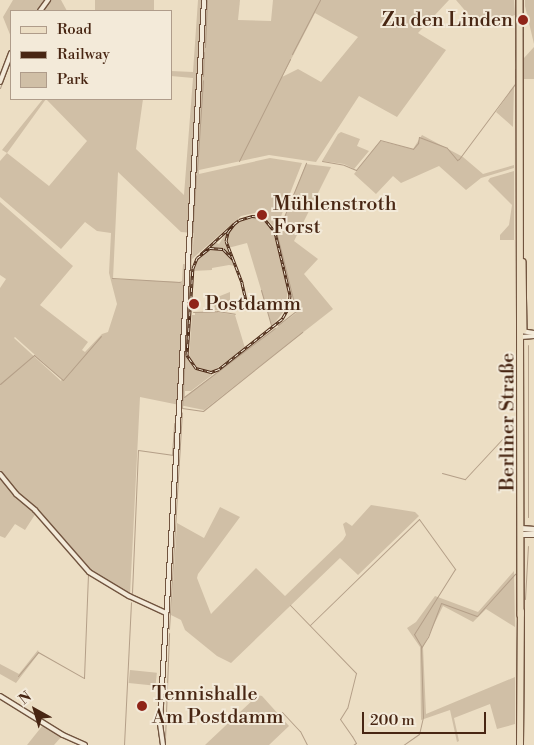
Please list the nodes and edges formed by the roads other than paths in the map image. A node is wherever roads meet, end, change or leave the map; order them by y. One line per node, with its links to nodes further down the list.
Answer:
1 (204, 0): 12 (street)
2 (520, 0): 5 (main road, Berliner Straße)
3 (10, 56): 4 (street)
4 (0, 82)
5 (522, 334): 6 (street); 8 (main road, Berliner Straße)
6 (534, 334)
7 (0, 474): 12 (street)
8 (522, 528): 9 (main road); 10 (main road, Berliner Straße)
9 (534, 529)
10 (522, 534): 11 (main road); 16 (main road, Berliner Straße)
11 (534, 534)
12 (166, 613): 15 (street)
13 (0, 696): 14 (street)
14 (85, 745)
15 (163, 745)
16 (520, 745)

